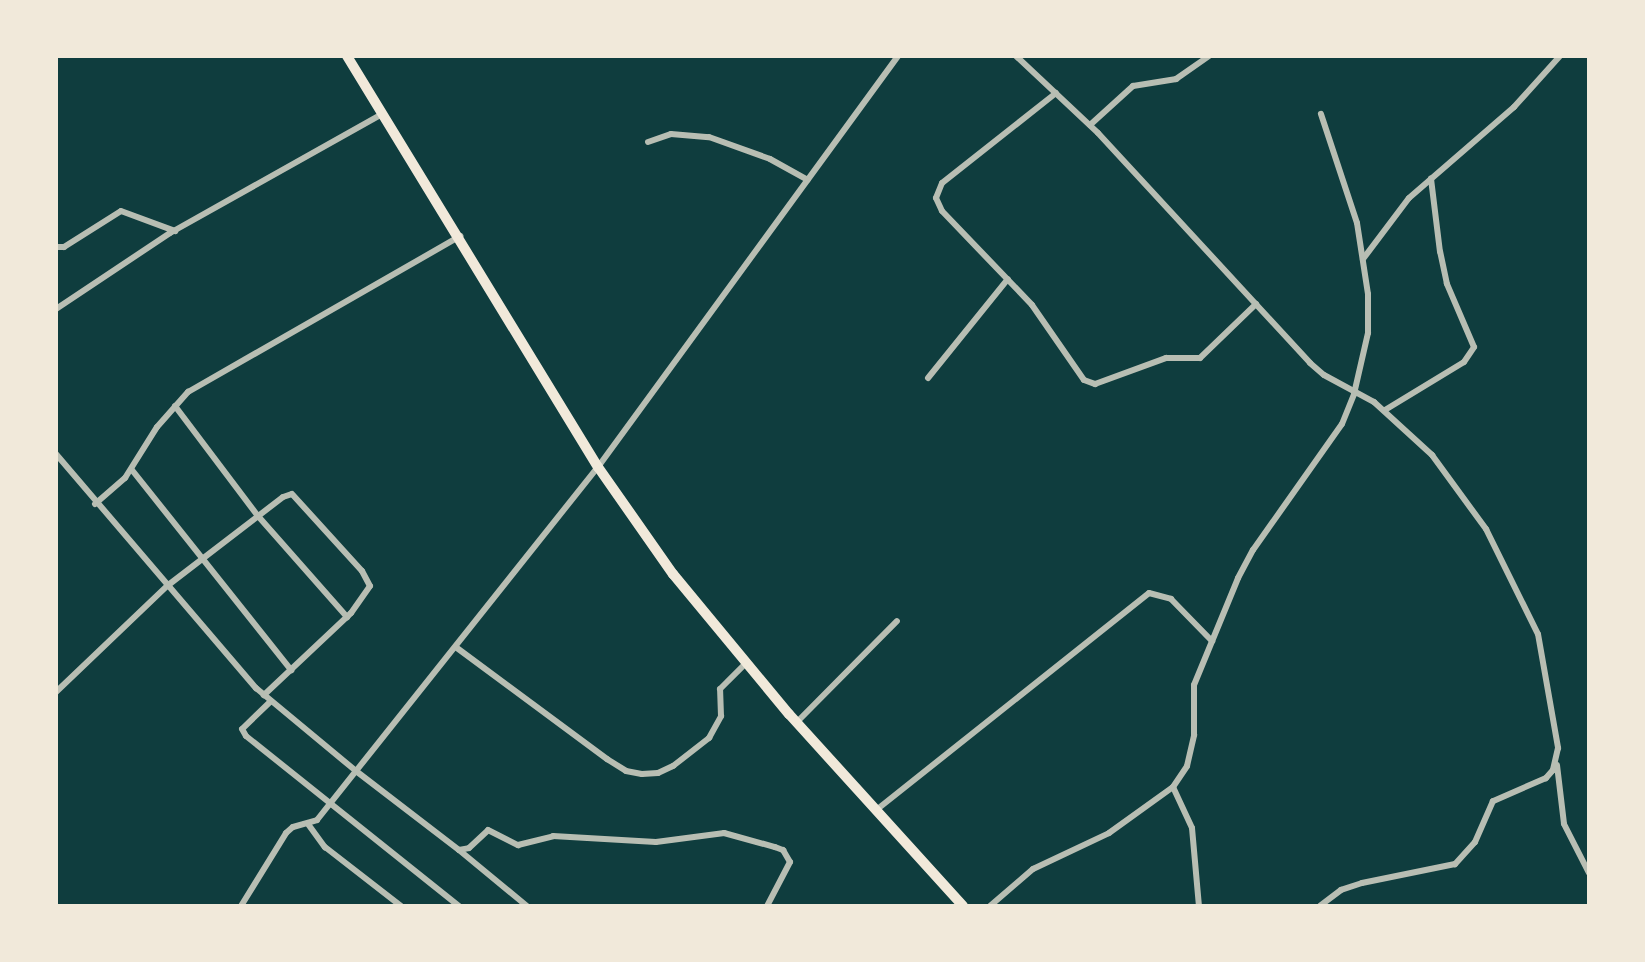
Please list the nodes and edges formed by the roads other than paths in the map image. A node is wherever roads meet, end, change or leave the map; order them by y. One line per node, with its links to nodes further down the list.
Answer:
1 (347, 56): 7 (highway)
2 (898, 56): 12 (street)
3 (1016, 56): 6 (street)
4 (1209, 56): 9 (street)
5 (1560, 56): 11 (street)
6 (1056, 93): 9 (street); 17 (street)
7 (384, 113): 13 (street); 14 (highway)
8 (1321, 114): 16 (street)
9 (1090, 125): 18 (street)
10 (648, 142): 12 (street)
11 (1431, 179): 16 (street); 23 (street)
12 (808, 180): 25 (street)
13 (175, 231): 15 (street); 19 (street)
14 (460, 236): 22 (street); 25 (highway)
15 (56, 247)
16 (1363, 259): 21 (street)
17 (1008, 279): 18 (street); 20 (street)
18 (1256, 304): 21 (street)
19 (56, 309)
20 (928, 378)
21 (1356, 389): 23 (street); 33 (street)
22 (175, 406): 26 (street); 28 (street)
23 (1385, 410): 41 (street)
24 (56, 454): 27 (street)
25 (598, 467): 34 (street); 35 (highway)
26 (132, 470): 27 (street); 29 (street)
27 (95, 504): 30 (street)
28 (258, 516): 29 (street); 31 (street); 31 (street)
29 (202, 559): 30 (street); 36 (street)
30 (167, 586): 37 (street); 38 (street)
31 (347, 617): 36 (street)
32 (897, 621): 40 (street)
33 (1212, 641): 43 (street); 45 (street)
34 (457, 648): 35 (street); 42 (street)
35 (746, 663): 40 (highway)
36 (291, 670): 38 (street)
37 (56, 692)
38 (264, 695): 39 (street)
39 (271, 701): 42 (street); 44 (street)
40 (797, 722): 45 (highway)
41 (1557, 761): 48 (street); 58 (street)
42 (356, 771): 44 (street); 47 (street)
43 (1173, 787): 56 (street); 57 (street)
44 (331, 802): 46 (street); 52 (street)
45 (875, 811): 55 (highway)
46 (308, 824): 50 (street); 51 (street)
47 (459, 850): 53 (street); 54 (street)
48 (1586, 857): 49 (street)
49 (1589, 873)
50 (241, 906)
51 (401, 906)
52 (459, 906)
53 (527, 906)
54 (767, 906)
55 (963, 906)
56 (990, 906)
57 (1199, 906)
58 (1320, 906)

